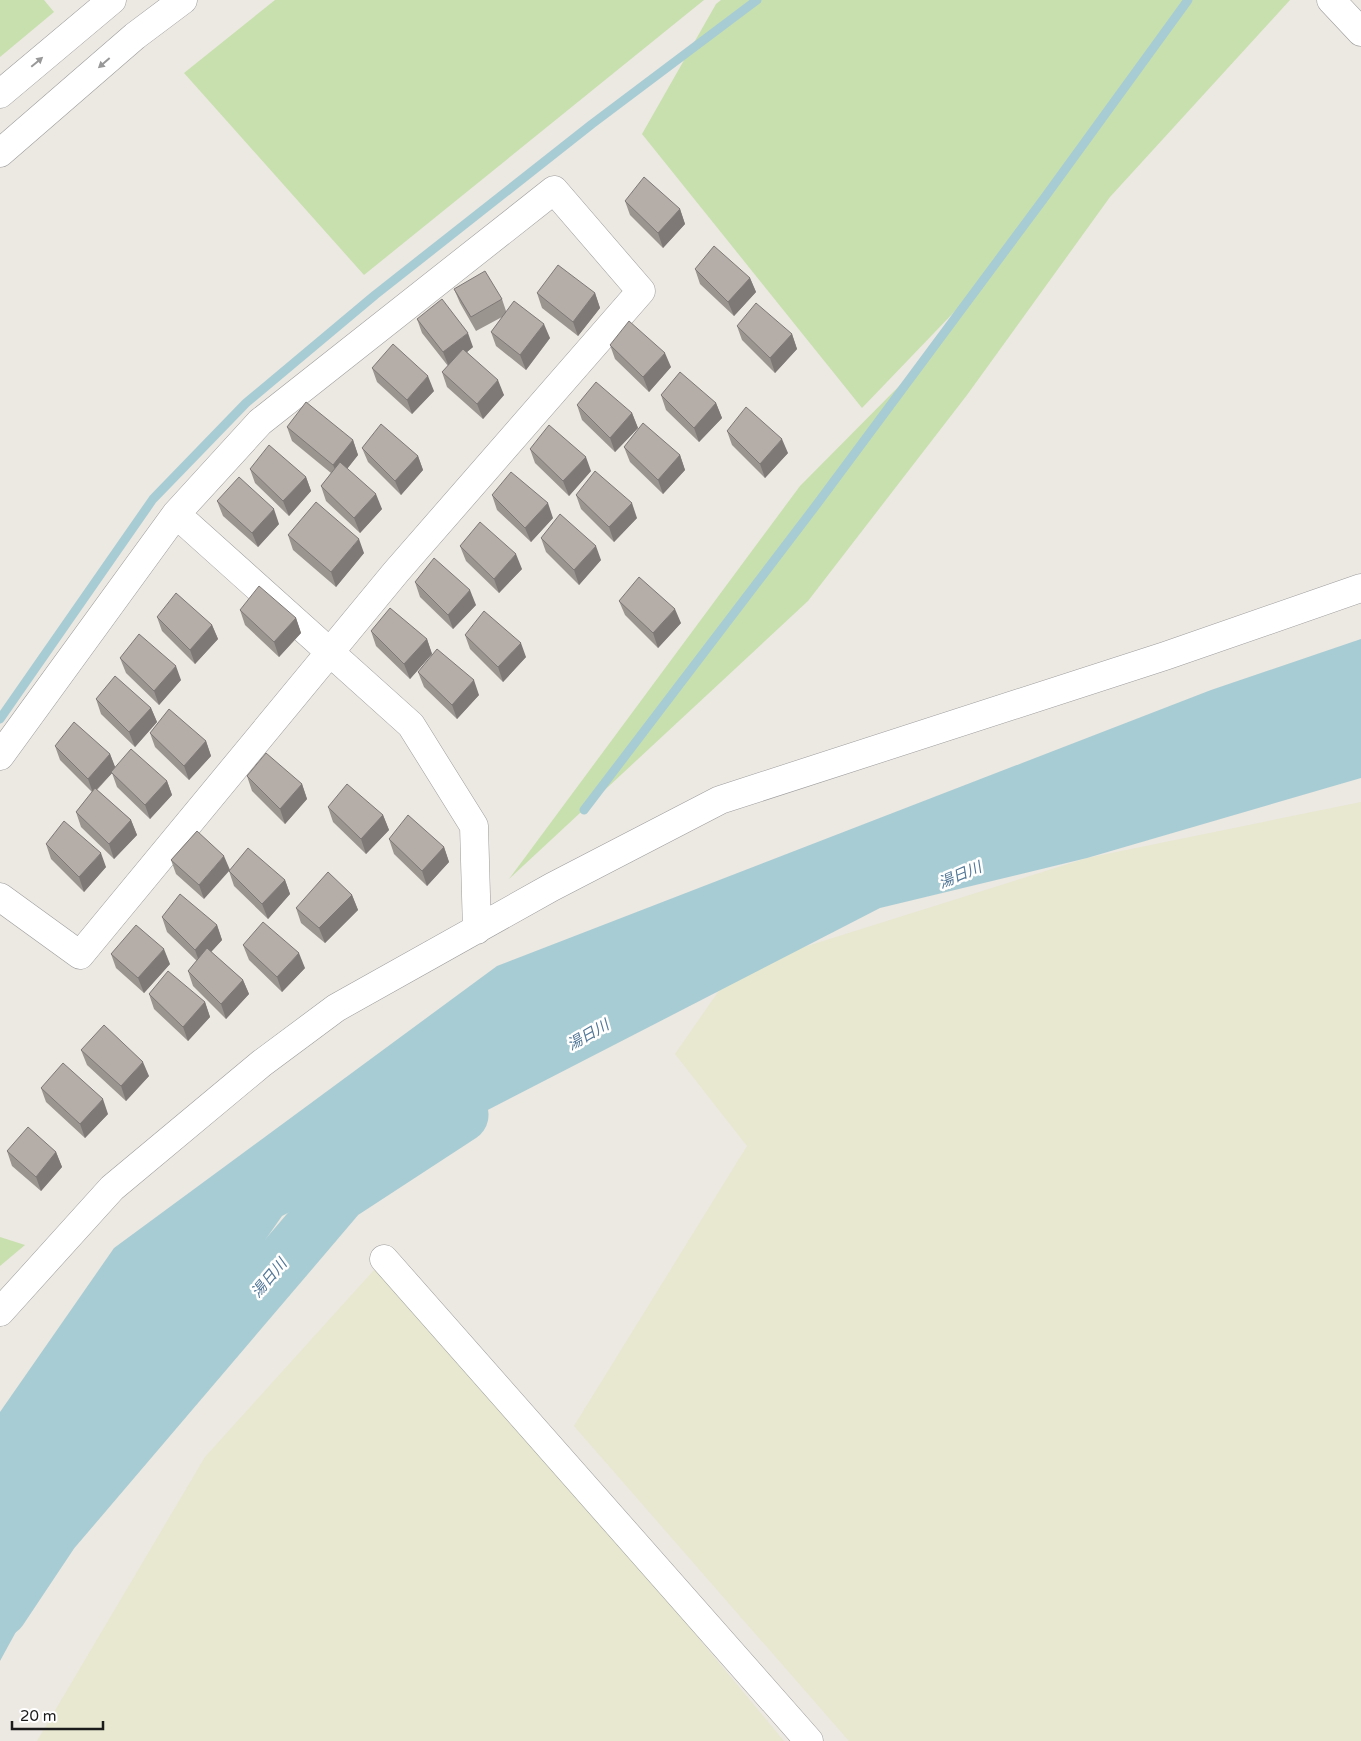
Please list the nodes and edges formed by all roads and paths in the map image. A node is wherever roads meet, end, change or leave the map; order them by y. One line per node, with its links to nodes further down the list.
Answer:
1 (183, 0): 5 (street)
2 (1331, 0): 4 (street)
3 (109, 1): 5 (street); 6 (street, one-way to 3)
4 (1361, 32)
5 (135, 36): 7 (street, one-way to 7)
6 (0, 94)
7 (0, 152)
8 (176, 514): 10 (street); 10 (street); 11 (street)
9 (1361, 588): 13 (street)
10 (329, 652): 12 (street); 13 (street)
11 (0, 756)
12 (0, 897)
13 (477, 930): 15 (street)
14 (384, 1259): 16 (street)
15 (0, 1312)
16 (809, 1741)

